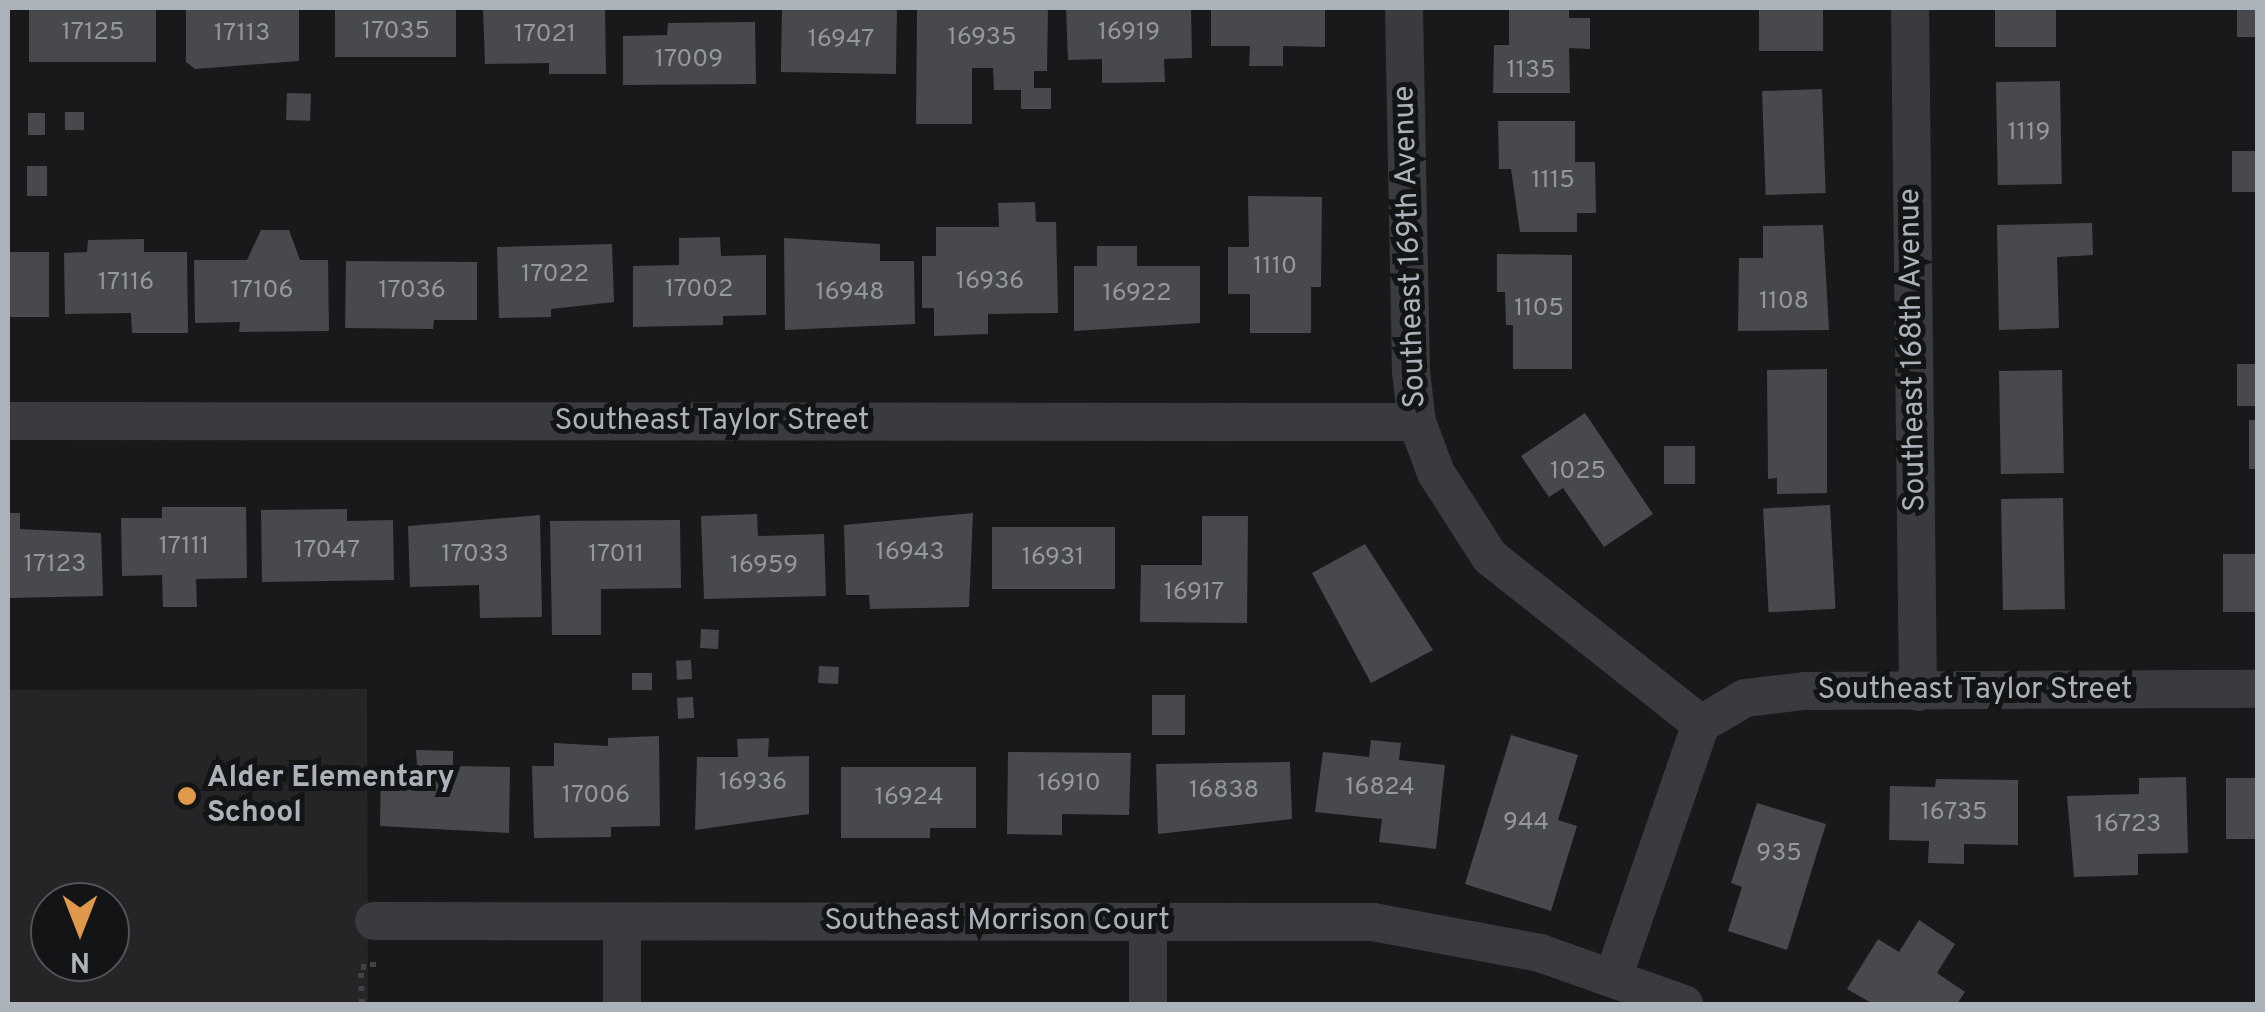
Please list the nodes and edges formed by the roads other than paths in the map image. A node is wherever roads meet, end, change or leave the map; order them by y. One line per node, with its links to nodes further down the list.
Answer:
1 (1404, 8): 4 (street, Southeast 169th Avenue)
2 (1910, 8): 6 (street, Southeast 168th Avenue)
3 (8, 421): 4 (street, Southeast Taylor Street)
4 (1417, 422): 7 (street, Southeast 169th Avenue)
5 (2258, 689): 6 (street, Southeast Taylor Street)
6 (1918, 692): 7 (street, Southeast Taylor Street)
7 (1701, 724): 11 (street)
8 (374, 921): 10 (street, Southeast Morrison Court)
9 (1148, 922): 10 (street, Southeast Morrison Court); 11 (street, Southeast Morrison Court); 13 (street)
10 (622, 923): 12 (street)
11 (1614, 974): 14 (street)
12 (622, 1004)
13 (1148, 1004)
14 (1684, 1004)

